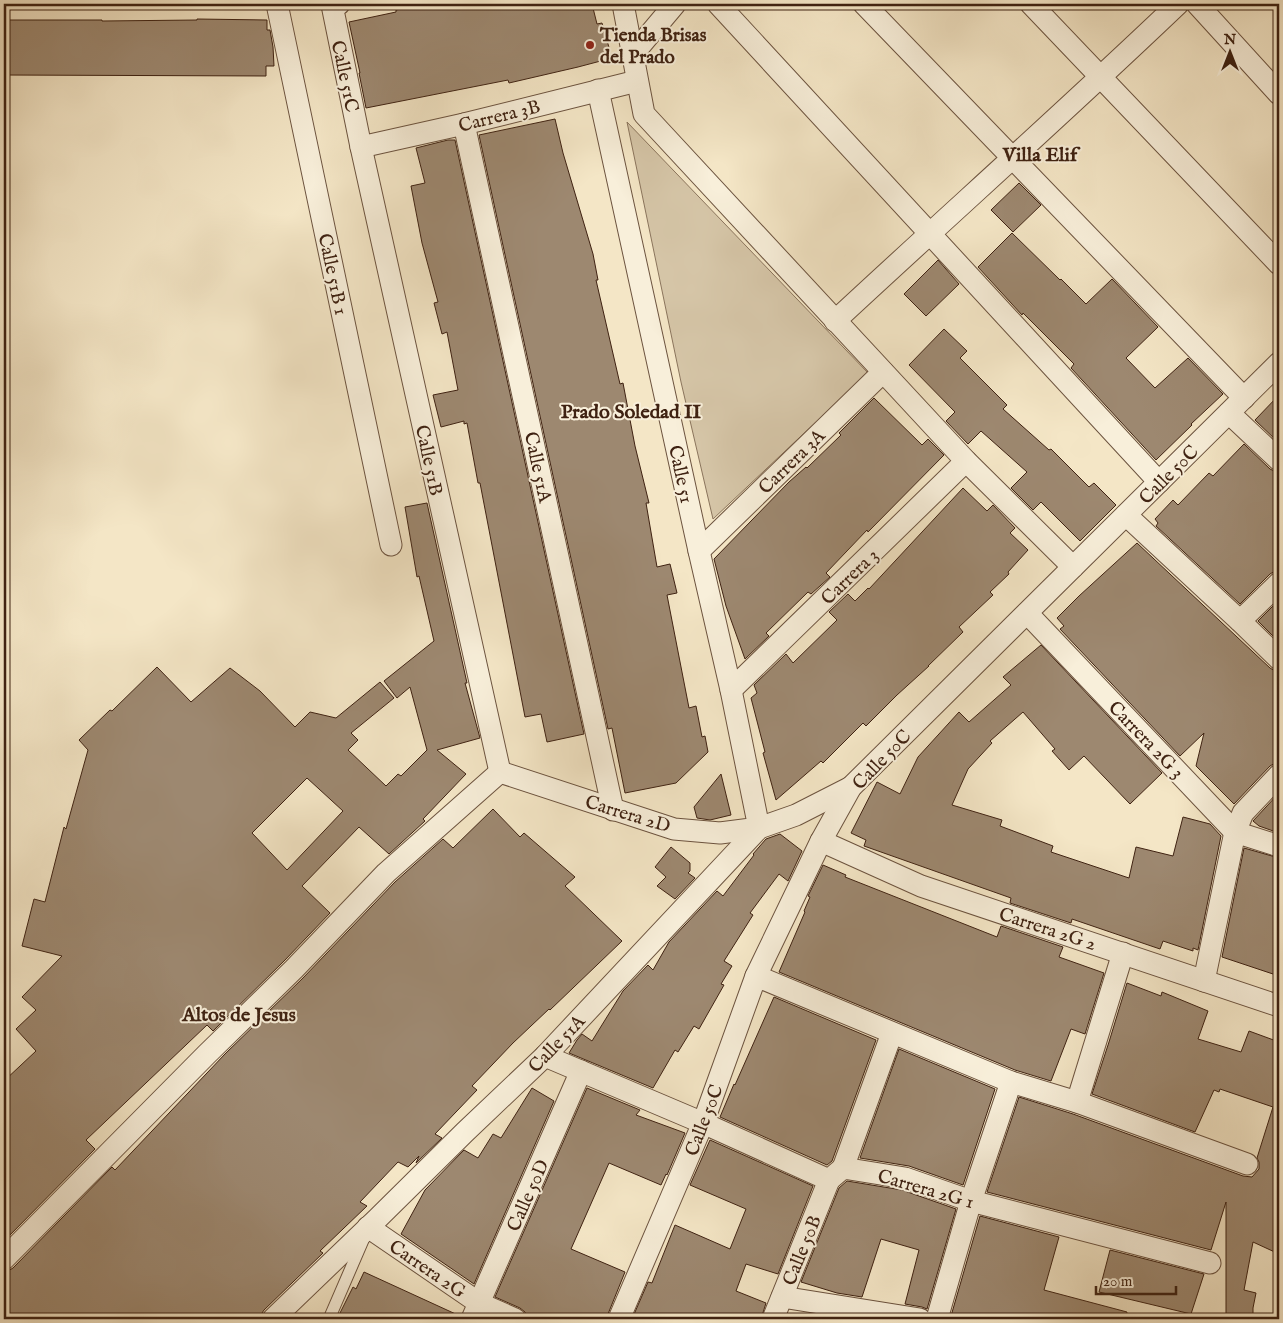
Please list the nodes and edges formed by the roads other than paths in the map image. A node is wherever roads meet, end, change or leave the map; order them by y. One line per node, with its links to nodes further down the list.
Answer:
1 (277, 4): 28 (street, Calle 51B 1)
2 (623, 4): 10 (street)
3 (675, 4): 10 (street)
4 (718, 4): 18 (street)
5 (864, 4): 17 (street)
6 (1031, 4): 11 (street)
7 (1178, 4): 11 (street)
8 (1197, 4): 14 (street)
9 (336, 5): 16 (street, Calle 51C)
10 (633, 54): 12 (street)
11 (1102, 77): 17 (street); 19 (street)
12 (637, 81): 13 (street, Carrera 3B); 20 (street)
13 (598, 90): 15 (street, Carrera 3B); 29 (street, Calle 51)
14 (1279, 94)
15 (464, 124): 16 (street, Carrera 3B); 39 (street, Calle 51A)
16 (361, 147): 36 (street, Calle 51B)
17 (1012, 158): 18 (street); 23 (street)
18 (930, 233): 20 (street); 26 (street)
19 (1279, 264)
20 (835, 321): 22 (street)
21 (1279, 363): 23 (street, Calle 50C)
22 (883, 372): 25 (street); 29 (street, Carrera 3A)
23 (1237, 406): 24 (street); 26 (street, Calle 50C)
24 (1279, 460)
25 (966, 461): 30 (street); 35 (street, Carrera 3)
26 (1159, 482): 27 (street, Calle 50C)
27 (1126, 516): 30 (street, Calle 50C); 33 (street)
28 (391, 545)
29 (699, 550): 35 (street, Calle 51)
30 (1073, 567): 32 (street, Calle 50C)
31 (1279, 583): 33 (street)
32 (1027, 613): 38 (street, Calle 50C); 41 (street, Carrera 2G 3)
33 (1240, 621): 34 (street)
34 (1279, 659)
35 (731, 690): 40 (street, Calle 51)
36 (500, 772): 39 (street, Carrera 2D); 58 (street)
37 (1279, 775): 41 (street)
38 (851, 787): 40 (street, Calle 51A); 42 (street, Calle 50C)
39 (613, 810): 40 (street, Carrera 2D)
40 (760, 828): 49 (street, Calle 51A)
41 (1235, 832): 43 (street, Carrera 2G 3); 46 (street)
42 (821, 841): 44 (street, Carrera 2G 2); 45 (street, Calle 50C)
43 (1279, 846)
44 (1123, 953): 46 (street, Carrera 2G 2); 52 (street)
45 (756, 976): 48 (street); 53 (street, Calle 50C)
46 (1204, 981): 47 (street, Carrera 2G 2)
47 (1279, 1006)
48 (892, 1033): 51 (street); 55 (street, Calle 50B)
49 (545, 1056): 50 (street, Carrera 2G 1); 57 (street, Calle 51A)
50 (581, 1071): 53 (street, Carrera 2G 1); 61 (street, Calle 50D)
51 (1011, 1082): 52 (street); 56 (street)
52 (1077, 1102): 54 (street)
53 (703, 1123): 55 (street, Carrera 2G 1); 65 (street, Calle 50C)
54 (1247, 1164)
55 (836, 1174): 56 (street, Carrera 2G 1); 60 (street, Calle 50B)
56 (971, 1201): 59 (street, Carrera 2G 1); 68 (street)
57 (368, 1228): 61 (street, Carrera 2G); 62 (street, Calle 51A); 63 (lane)
58 (4, 1259)
59 (1210, 1263)
60 (782, 1297): 66 (street, Calle 50B); 67 (street)
61 (476, 1311): 64 (street, Carrera 2G)
62 (273, 1319)
63 (329, 1319)
64 (515, 1319)
65 (619, 1319)
66 (773, 1319)
67 (920, 1319)
68 (937, 1319)

